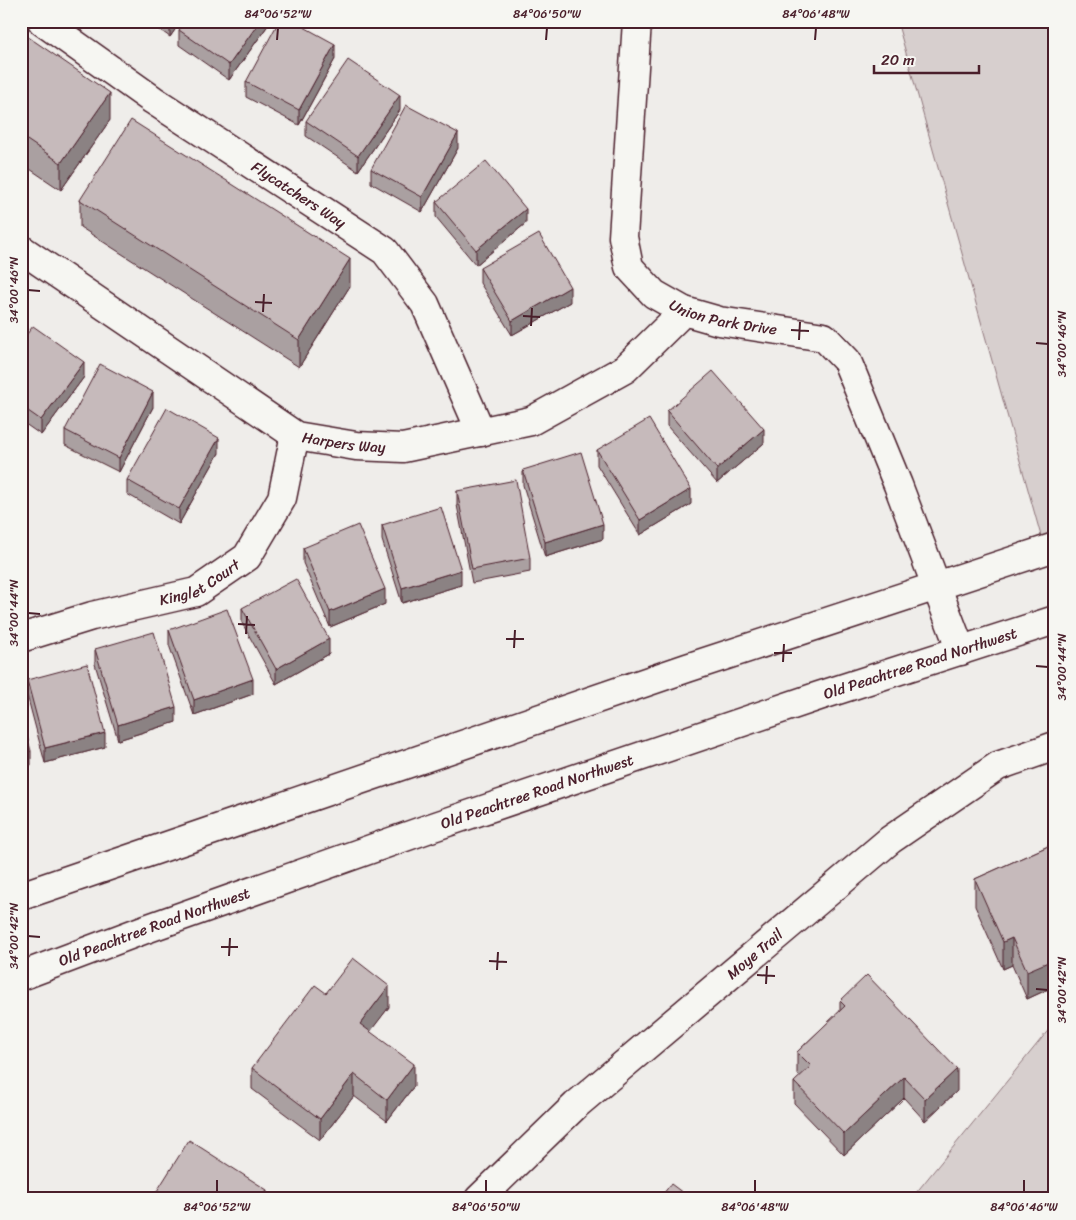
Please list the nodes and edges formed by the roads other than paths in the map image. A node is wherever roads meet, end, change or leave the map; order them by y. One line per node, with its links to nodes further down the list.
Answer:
1 (42, 21): 5 (street, Flycatchers Way)
2 (637, 21): 4 (street, Union Park Drive)
3 (24, 256): 6 (street, Harpers Way)
4 (684, 311): 5 (street, Harpers Way); 8 (street, Union Park Drive)
5 (481, 432): 6 (street, Harpers Way)
6 (296, 436): 10 (street, Kinglet Court)
7 (1055, 548): 8 (street)
8 (937, 587): 11 (street, Union Park Drive); 13 (street)
9 (1055, 620): 11 (street, Old Peachtree Road Northwest)
10 (21, 638)
11 (961, 651): 14 (street, Old Peachtree Road Northwest)
12 (1055, 746): 15 (street, Moye Trail)
13 (21, 896)
14 (21, 976)
15 (479, 1199)

